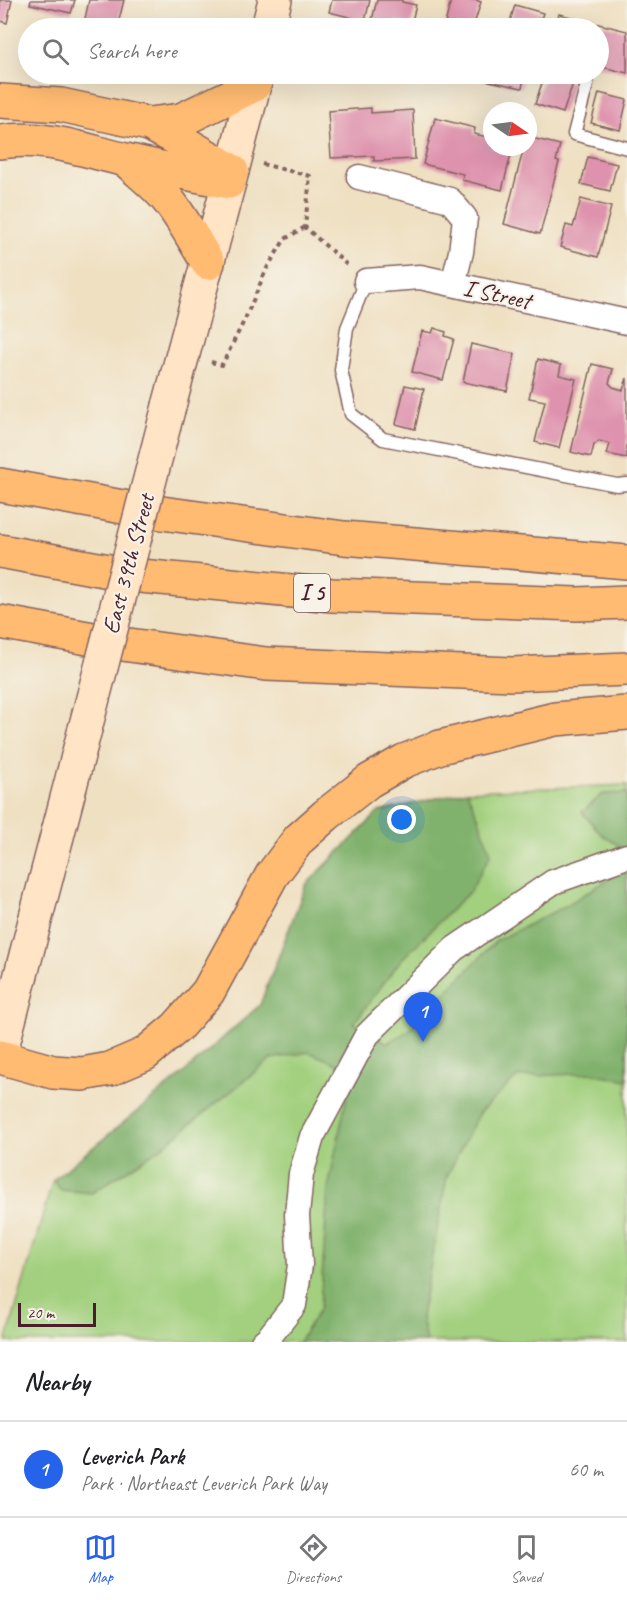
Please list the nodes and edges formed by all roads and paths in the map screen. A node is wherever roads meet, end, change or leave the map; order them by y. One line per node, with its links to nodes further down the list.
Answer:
1 (275, 0): 2 (main road)
2 (270, 18)
3 (246, 84): 7 (highway)
4 (254, 84): 11 (main road, East 39th Street)
5 (587, 84): 9 (lane)
6 (0, 101): 7 (highway)
7 (149, 124): 11 (highway)
8 (0, 142): 10 (highway)
9 (627, 148)
10 (126, 160): 11 (highway); 14 (highway)
11 (241, 172): 13 (path); 14 (main road, East 39th Street)
12 (359, 177): 16 (street)
13 (305, 227): 15 (path); 18 (path)
14 (207, 263): 18 (main road, East 39th Street)
15 (366, 281): 16 (street, I Street); 19 (lane)
16 (453, 284): 17 (street, I Street)
17 (627, 322)
18 (182, 356): 28 (main road, East 39th Street, bridge)
19 (627, 484)
20 (0, 485): 22 (highway)
21 (0, 551): 23 (highway, I 5)
22 (627, 562)
23 (627, 602)
24 (0, 622): 25 (highway)
25 (627, 669)
26 (627, 713): 28 (highway)
27 (627, 856): 29 (street)
28 (0, 1056)
29 (263, 1342)

